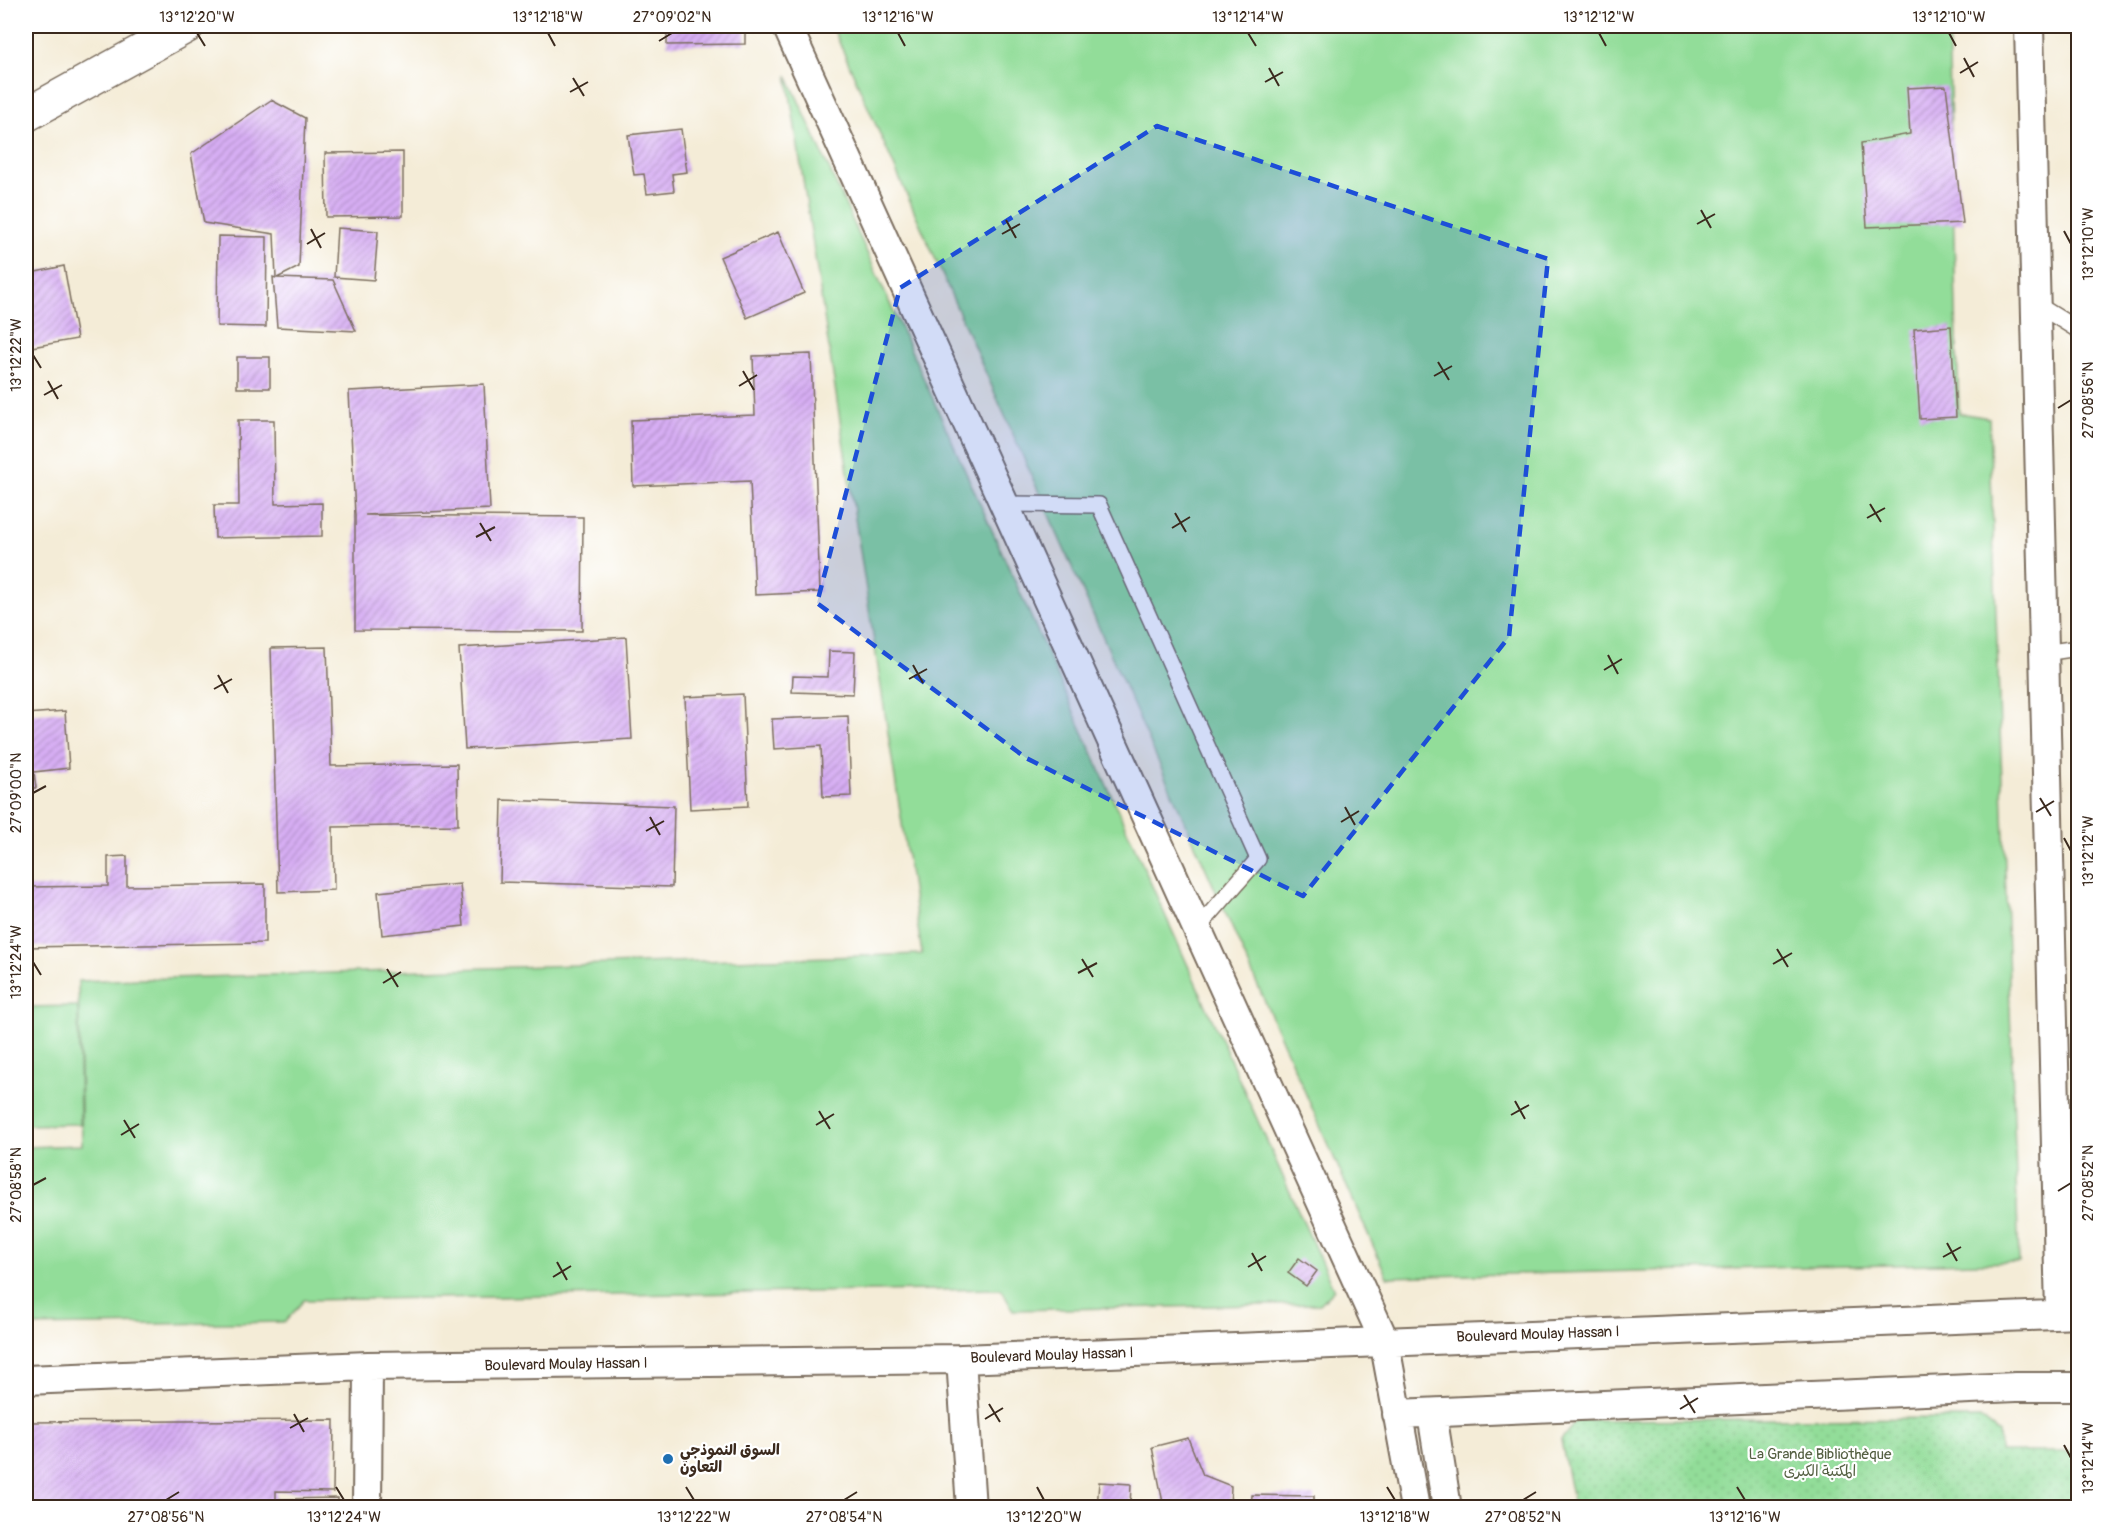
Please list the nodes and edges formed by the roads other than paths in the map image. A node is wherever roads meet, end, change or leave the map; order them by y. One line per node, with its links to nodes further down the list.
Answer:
1 (188, 26): 4 (street)
2 (787, 26): 7 (street)
3 (2029, 26): 5 (street)
4 (26, 115)
5 (2036, 304): 6 (lane); 9 (street)
6 (2079, 330)
7 (1004, 504): 10 (street); 10 (lane)
8 (2079, 648): 9 (lane)
9 (2044, 653): 11 (street)
10 (1197, 929): 12 (street)
11 (2069, 1313): 12 (street, Boulevard Moulay Hassan I)
12 (1384, 1340): 13 (street, Boulevard Moulay Hassan I); 17 (street)
13 (961, 1359): 14 (street, Boulevard Moulay Hassan I); 20 (street)
14 (368, 1366): 15 (street, Boulevard Moulay Hassan I); 19 (street)
15 (26, 1380)
16 (2079, 1387): 18 (street)
17 (1397, 1414): 18 (street); 21 (street)
18 (1432, 1414): 22 (street)
19 (367, 1508)
20 (971, 1508)
21 (1415, 1508)
22 (1447, 1508)

